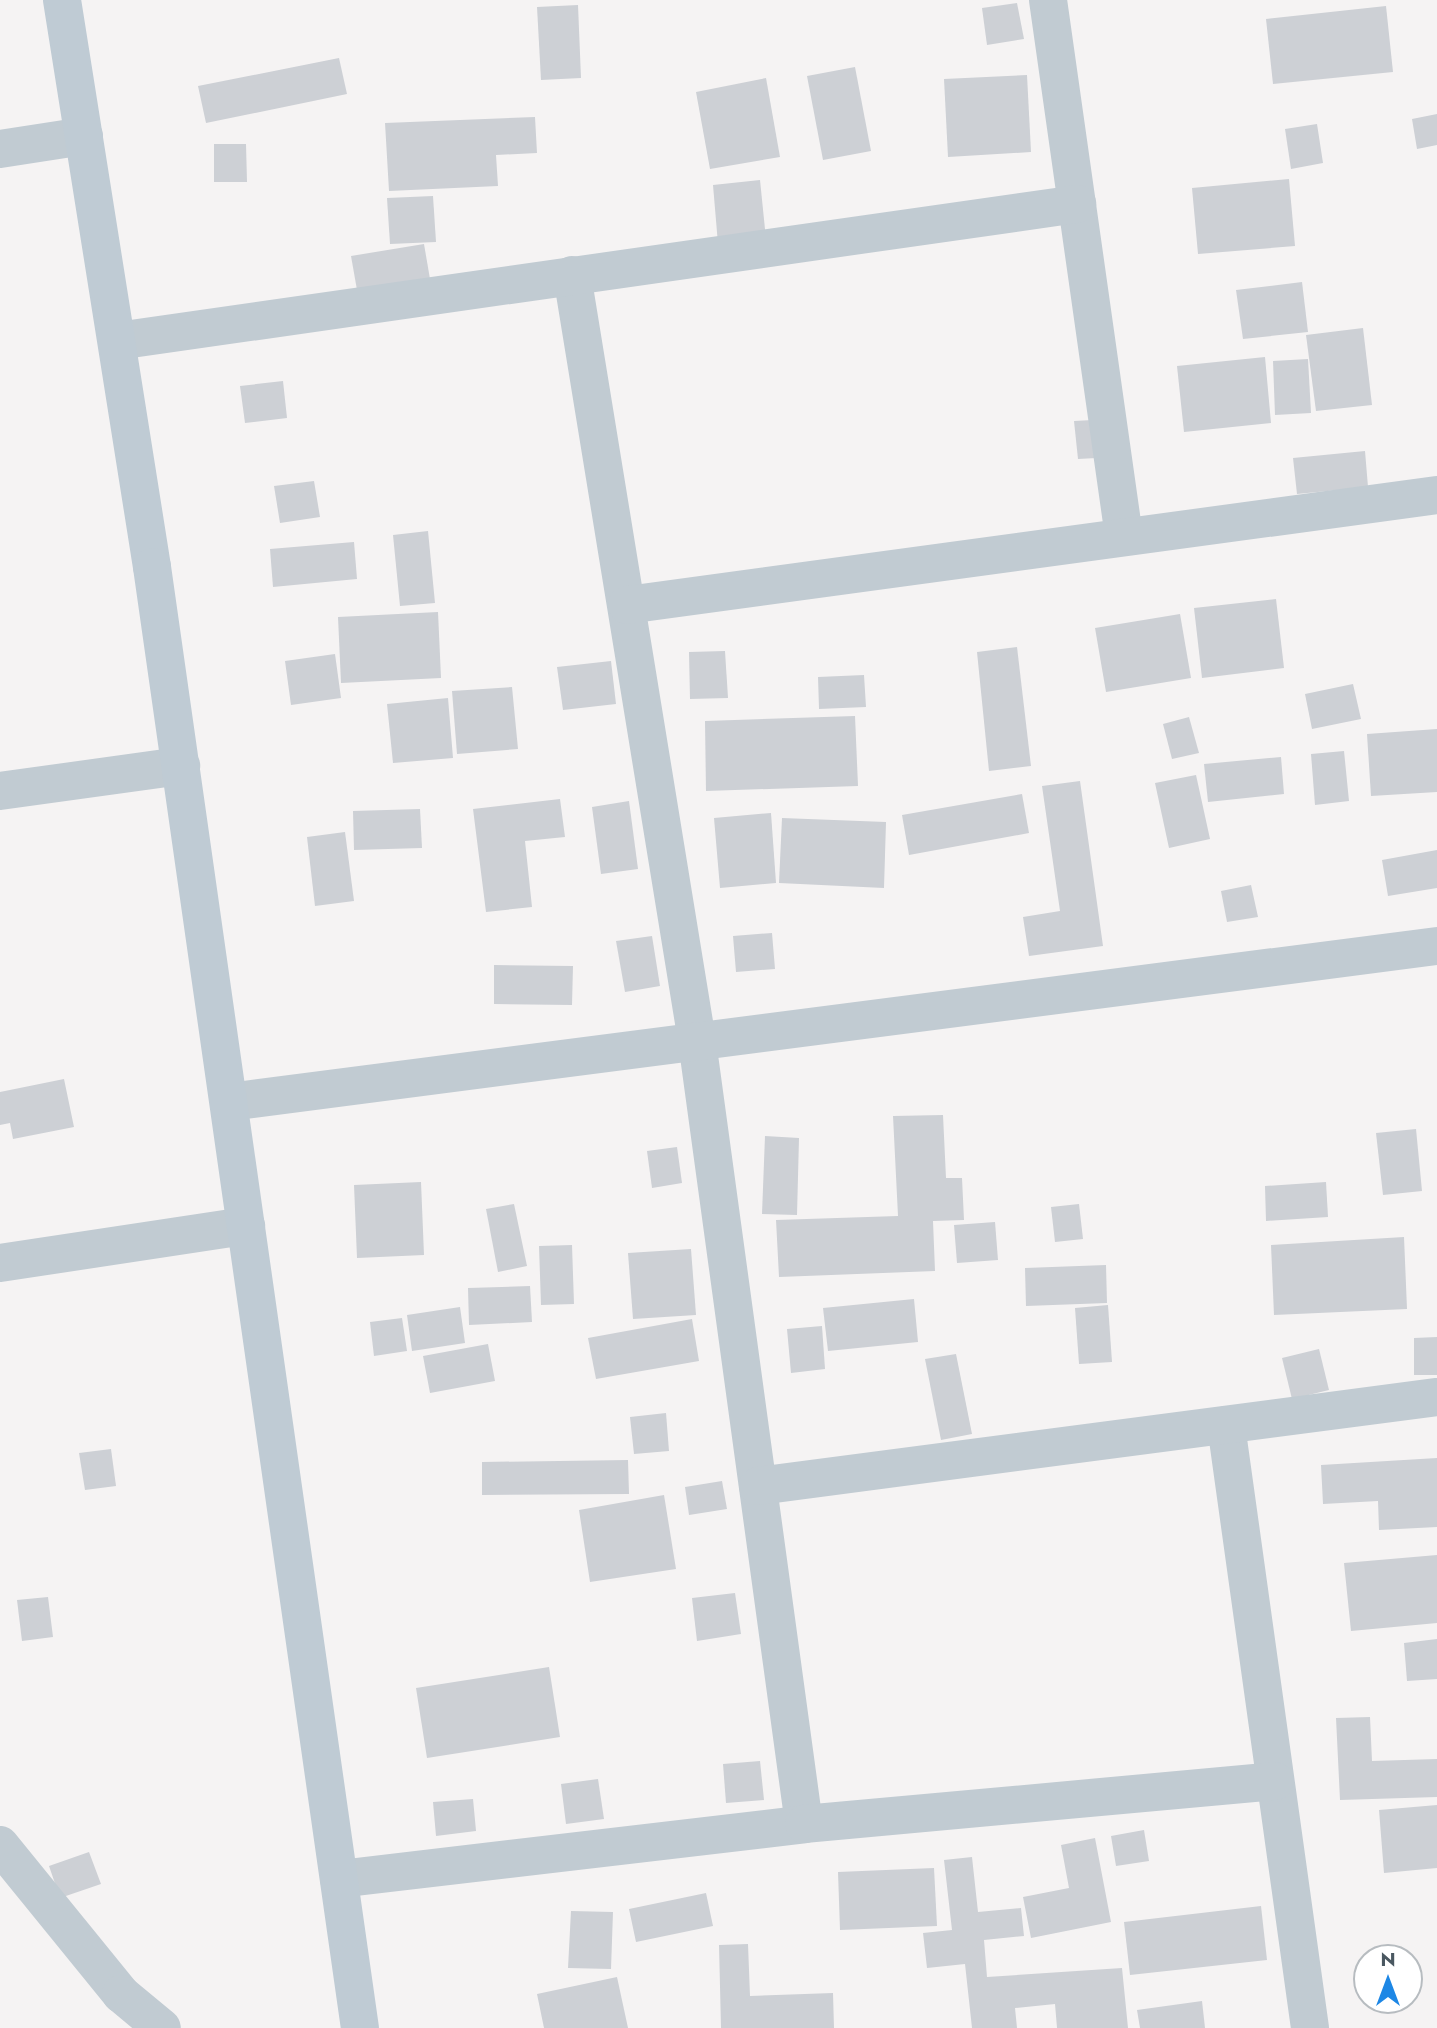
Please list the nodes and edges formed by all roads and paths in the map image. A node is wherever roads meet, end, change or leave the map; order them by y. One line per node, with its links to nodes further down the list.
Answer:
1 (62, 0): 3 (street)
2 (1048, 0): 5 (street)
3 (84, 136): 4 (street); 7 (street)
4 (0, 149)
5 (1077, 204): 6 (street); 9 (street)
6 (572, 275): 7 (street); 10 (street)
7 (117, 341): 11 (street)
8 (1437, 495): 9 (street)
9 (1124, 537): 10 (street)
10 (626, 605): 14 (street)
11 (181, 766): 12 (street); 15 (street)
12 (0, 792)
13 (1437, 946): 14 (street)
14 (697, 1041): 15 (street); 20 (street)
15 (229, 1102): 16 (street)
16 (246, 1226): 17 (street); 24 (street)
17 (0, 1264)
18 (1437, 1398): 19 (street)
19 (1226, 1425): 20 (street); 21 (street)
20 (758, 1486): 22 (street)
21 (1275, 1781): 22 (street); 27 (street)
22 (804, 1824): 24 (street)
23 (0, 1845): 25 (street)
24 (338, 1879): 26 (street)
25 (162, 2028)
26 (360, 2028)
27 (1310, 2028)

